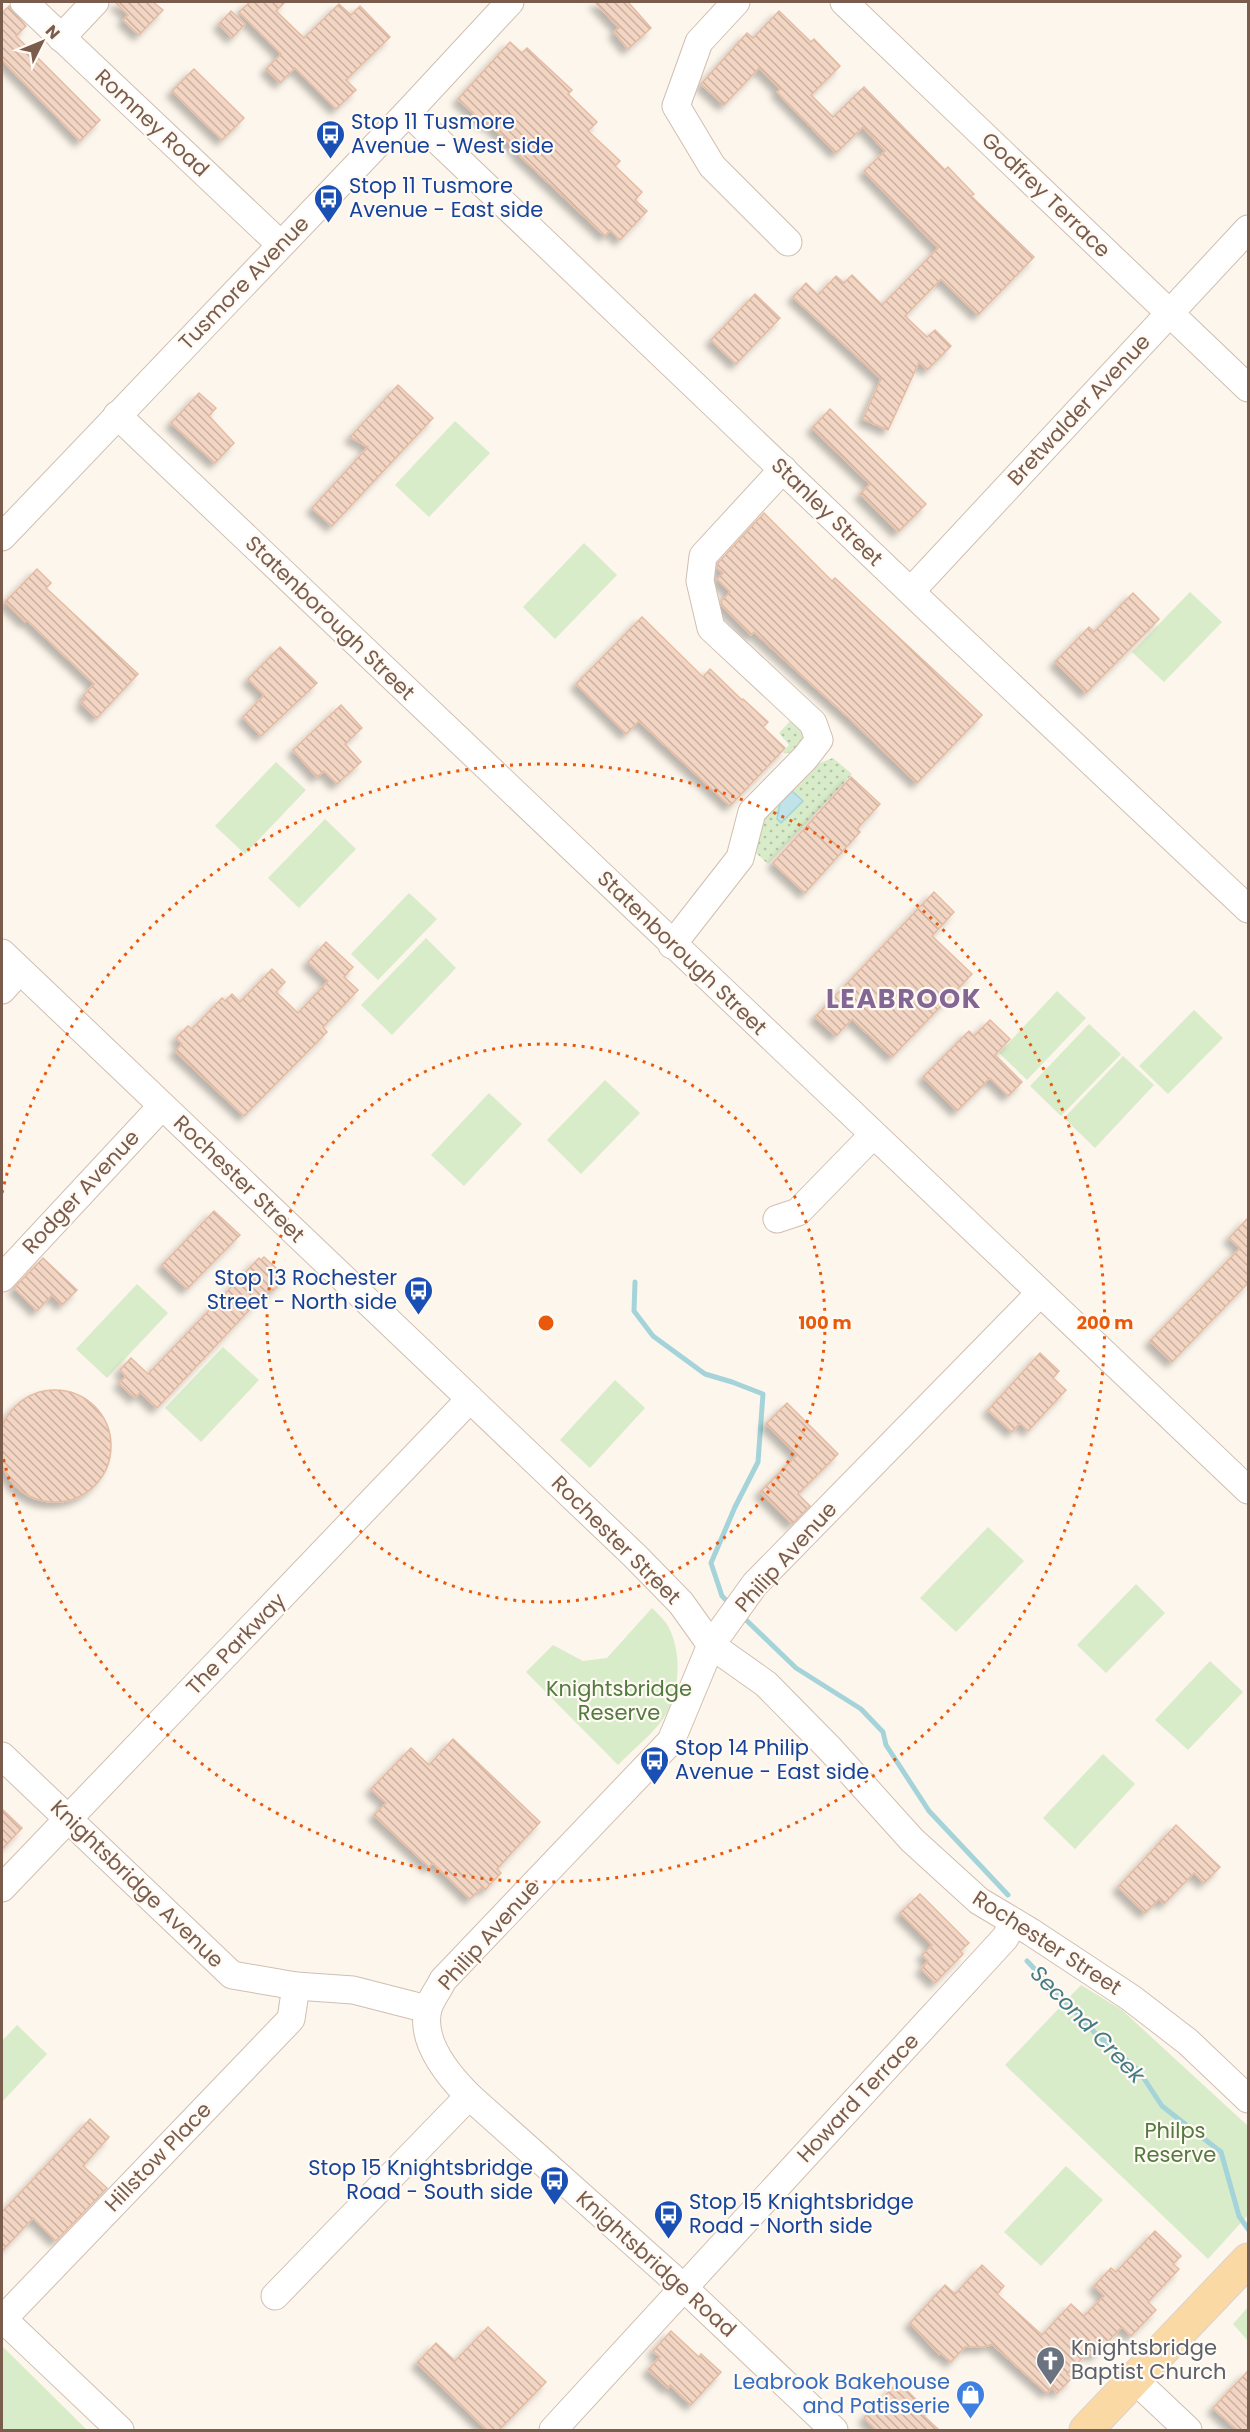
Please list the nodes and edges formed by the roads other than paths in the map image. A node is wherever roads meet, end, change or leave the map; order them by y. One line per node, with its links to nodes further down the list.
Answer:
1 (24, 2): 6 (street, Romney Road)
2 (95, 2): 6 (street)
3 (510, 2): 7 (street, Tusmore Avenue)
4 (736, 2): 9 (street)
5 (844, 2): 11 (street, Godfrey Terrace)
6 (61, 38): 10 (street, Romney Road)
7 (408, 112): 10 (street, Tusmore Avenue); 14 (street, Stanley Street)
8 (1248, 229): 11 (street, Bretwalder Avenue)
9 (788, 242)
10 (280, 244): 13 (street, Tusmore Avenue)
11 (1170, 313): 12 (street, Godfrey Terrace); 16 (street, Bretwalder Avenue)
12 (1248, 388)
13 (117, 415): 15 (street, Tusmore Avenue); 18 (street, Statenborough Street)
14 (783, 469): 16 (street, Stanley Street); 18 (street)
15 (2, 537)
16 (910, 591): 17 (street, Stanley Street)
17 (1248, 909)
18 (672, 945): 21 (street, Statenborough Street)
19 (7, 971): 20 (street, Rochester Street)
20 (162, 1106): 23 (street, Rodger Avenue); 25 (street, Rochester Street)
21 (873, 1135): 22 (street); 24 (street, Statenborough Street)
22 (777, 1219)
23 (2, 1278)
24 (1040, 1293): 26 (street, Statenborough Street); 27 (street, Philip Avenue)
25 (470, 1399): 27 (street, Rochester Street); 29 (street, The Parkway)
26 (1248, 1490)
27 (711, 1645): 31 (street, Rochester Street); 33 (street, Philip Avenue)
28 (2, 1756): 29 (street, Knightsbridge Avenue)
29 (69, 1819): 30 (street, The Parkway); 32 (street, Knightsbridge Avenue)
30 (2, 1888)
31 (1014, 1922): 35 (street, Rochester Street); 37 (street, Howard Terrace)
32 (296, 1986): 33 (street, Knightsbridge Avenue); 39 (street, Hillstow Place)
33 (428, 2009): 34 (street, Knightsbridge Road)
34 (469, 2096): 37 (street, Knightsbridge Road); 38 (street)
35 (1248, 2099)
36 (1248, 2260): 40 (main road)
37 (683, 2287): 42 (street, Howard Terrace); 43 (street, Knightsbridge Road)
38 (275, 2296)
39 (2, 2318): 41 (street)
40 (1135, 2379): 44 (main road); 45 (street)
41 (120, 2430)
42 (553, 2430)
43 (834, 2430)
44 (1086, 2430)
45 (1188, 2430)

